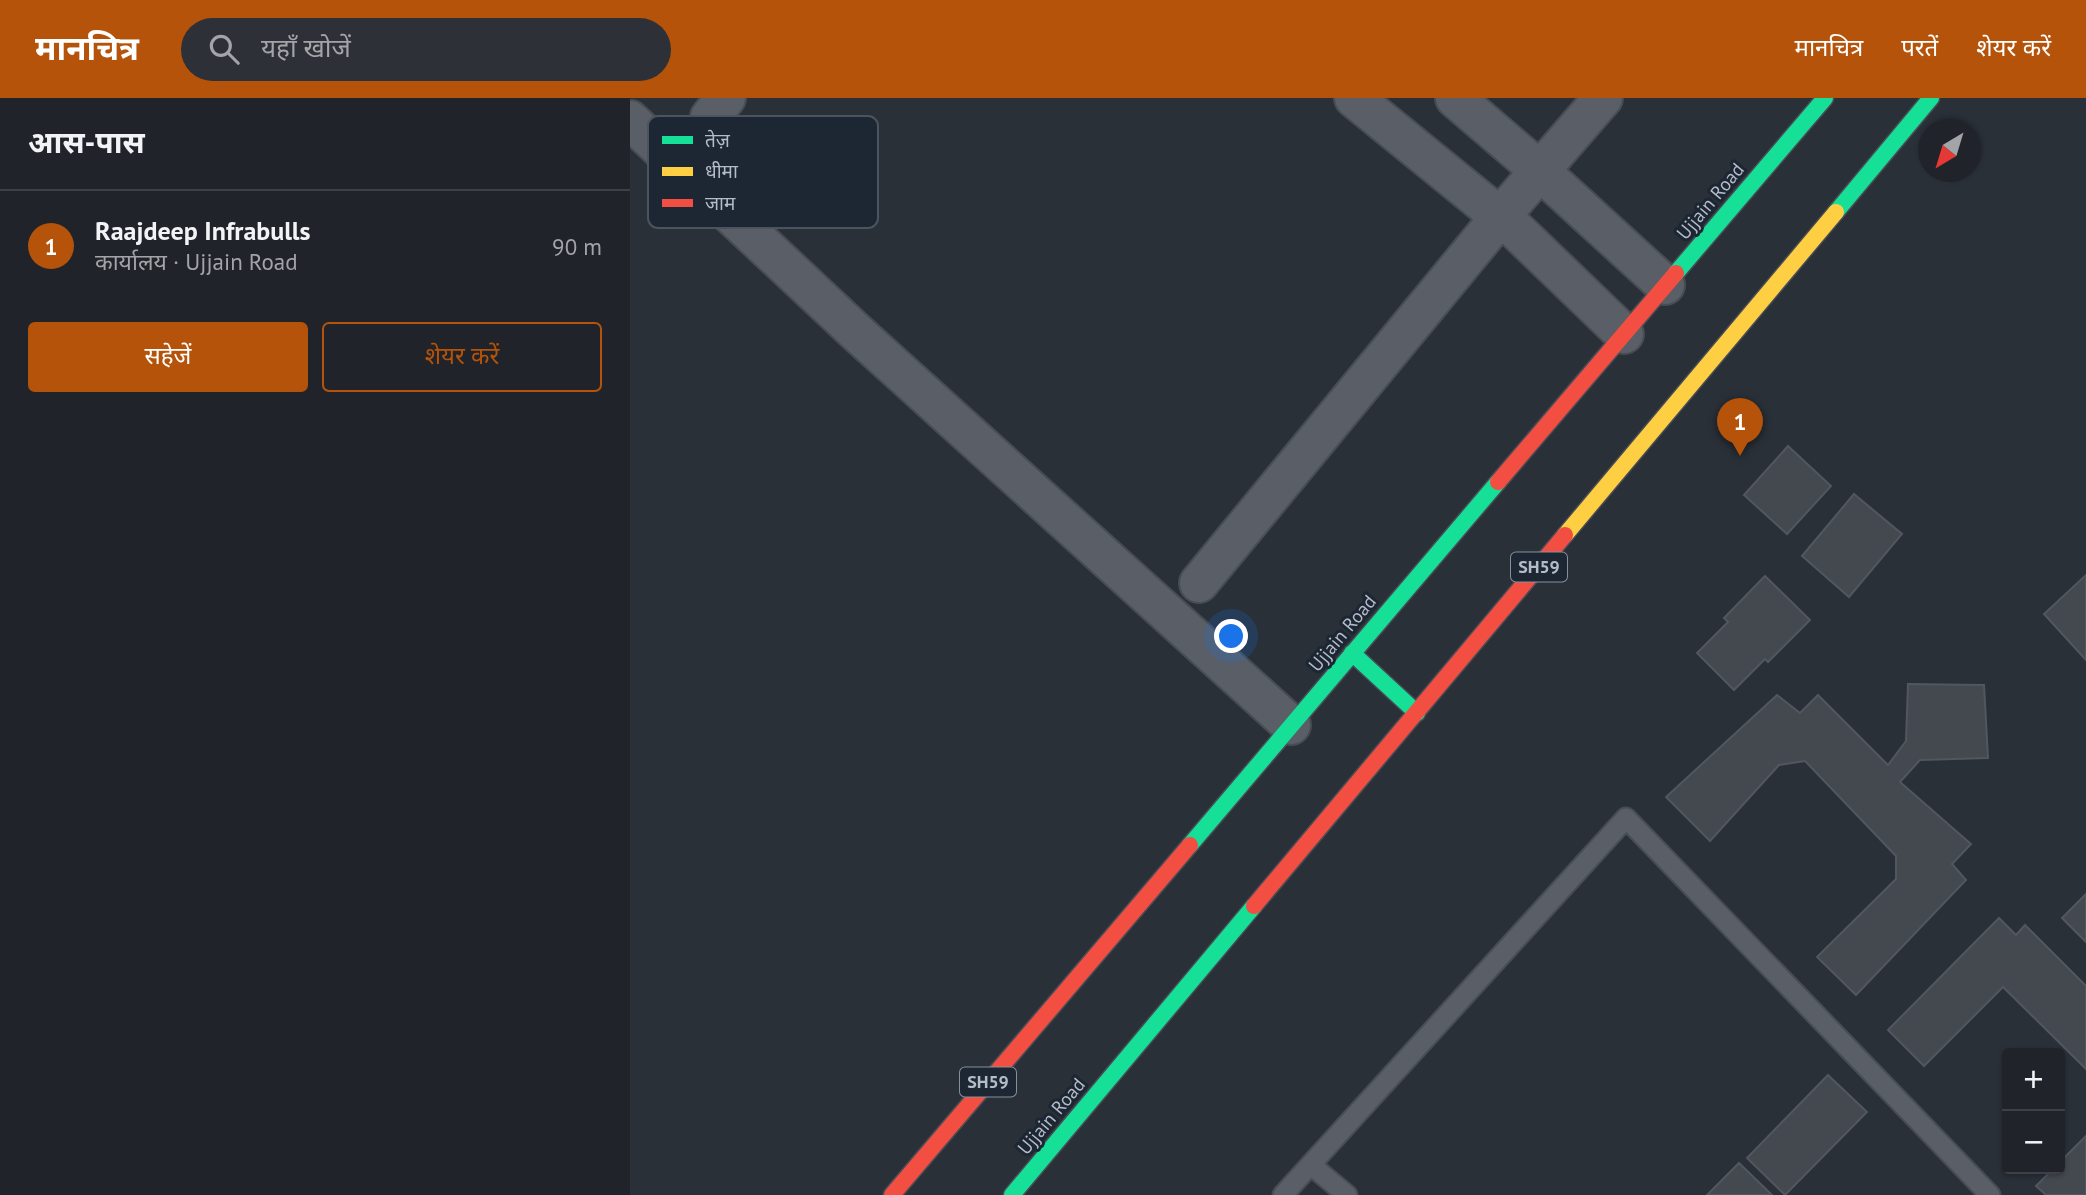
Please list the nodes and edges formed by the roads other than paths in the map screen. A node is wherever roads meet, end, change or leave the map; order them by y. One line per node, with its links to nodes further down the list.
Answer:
1 (1354, 98): 9 (street)
2 (1455, 98): 8 (street)
3 (1603, 98): 8 (street)
4 (1825, 98): 11 (main road, Ujjain Road / SH59)
5 (1931, 98): 15 (main road, Ujjain Road / SH59)
6 (630, 120): 7 (street)
7 (648, 137)
8 (1539, 170): 9 (street); 11 (street)
9 (1499, 218): 12 (street); 13 (street)
10 (745, 228): 16 (street)
11 (1665, 285): 12 (main road, Ujjain Road / SH59)
12 (1624, 334): 14 (main road, Ujjain Road / SH59)
13 (1199, 583)
14 (1352, 653): 15 (main road); 16 (main road, Ujjain Road / SH59)
15 (1417, 713): 19 (main road, Ujjain Road / SH59)
16 (1291, 725): 18 (main road, Ujjain Road / SH59)
17 (1311, 1164): 20 (lane); 21 (lane); 22 (lane)
18 (892, 1195)
19 (1012, 1195)
20 (1283, 1195)
21 (1347, 1195)
22 (1990, 1195)

